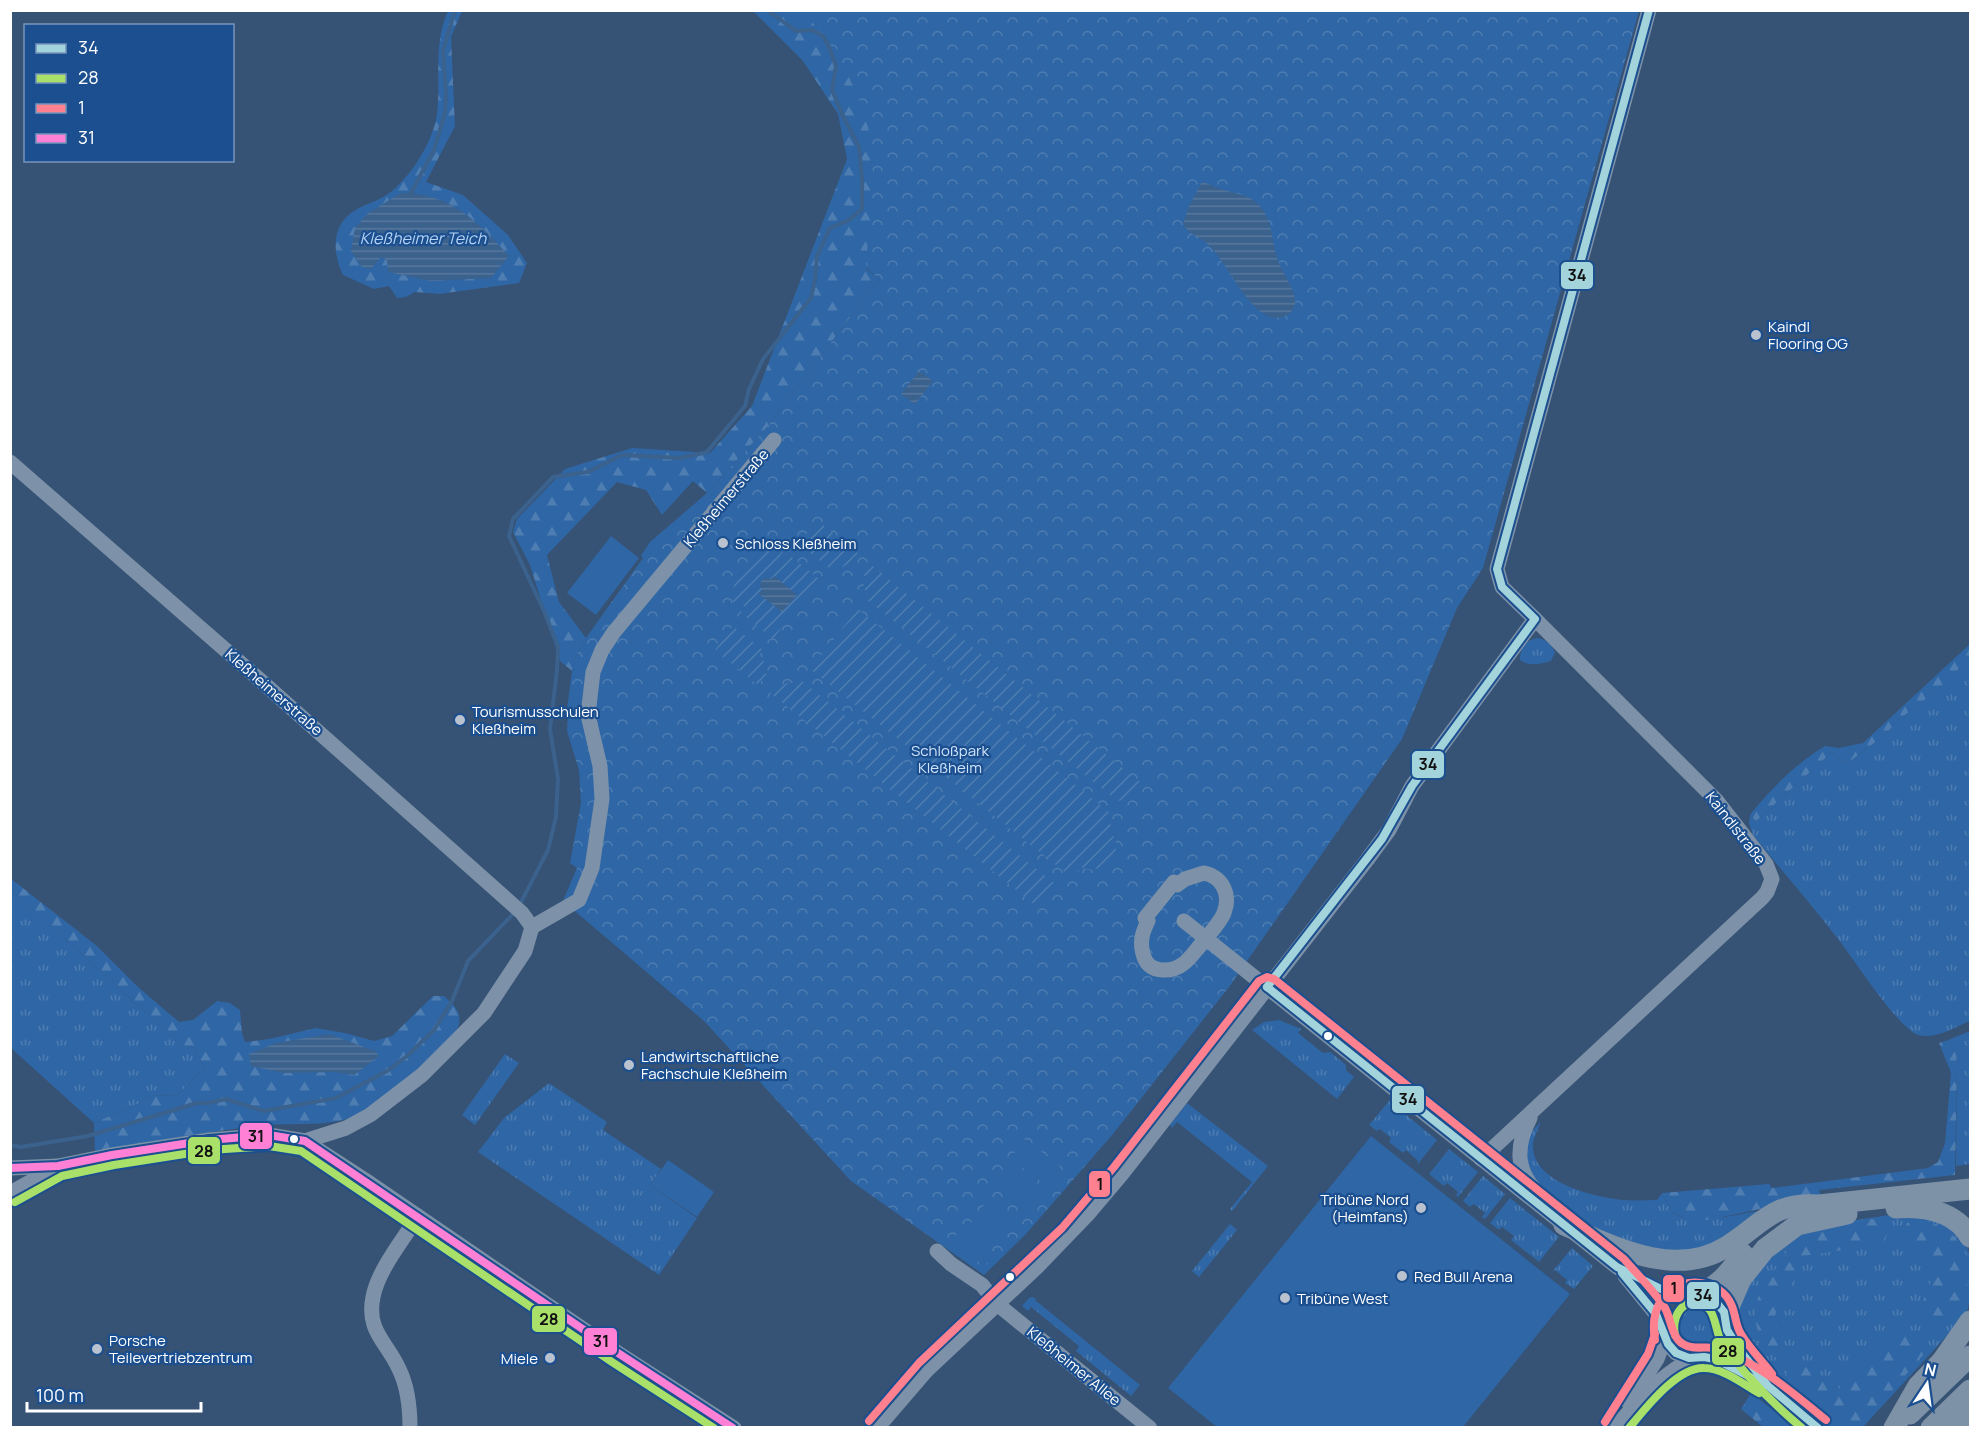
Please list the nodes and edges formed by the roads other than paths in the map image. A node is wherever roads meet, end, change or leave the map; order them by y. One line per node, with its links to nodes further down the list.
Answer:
1 (1649, 10): 4 (street, Kaindlstraße)
2 (774, 440): 6 (street, Kleßheimerstraße)
3 (10, 462): 6 (street, Kleßheimerstraße)
4 (1534, 619): 8 (street); 9 (street, Kaindlstraße)
5 (1184, 921): 7 (street)
6 (532, 927): 10 (street)
7 (1205, 939): 7 (street); 8 (street)
8 (1268, 987): 11 (street); 23 (street)
9 (1533, 1112): 11 (street, Kaindlstraße); 18 (street, Kaindlstraße)
10 (305, 1141): 12 (street); 17 (street)
11 (1481, 1159): 18 (street)
12 (58, 1166): 13 (street); 15 (street)
13 (10, 1168)
14 (1971, 1189): 16 (highway)
15 (10, 1193)
16 (1819, 1205): 18 (highway); 22 (highway)
17 (417, 1216): 32 (street); 33 (street)
18 (1557, 1220): 21 (street)
19 (1971, 1237): 25 (highway)
20 (937, 1251): 23 (street, Kleßheimer Allee)
21 (1617, 1267): 22 (street); 26 (street)
22 (1690, 1294): 25 (street); 26 (street)
23 (997, 1304): 34 (street); 35 (street, Kleßheimer Allee)
24 (1971, 1321): 38 (highway)
25 (1726, 1323): 28 (street); 29 (street)
26 (1664, 1332): 28 (street); 36 (street)
27 (1971, 1356): 38 (highway)
28 (1699, 1357): 29 (street); 36 (street)
29 (1768, 1386): 37 (street)
30 (1971, 1390): 39 (highway)
31 (1971, 1416): 40 (highway)
32 (410, 1428)
33 (734, 1428)
34 (877, 1428)
35 (1150, 1428)
36 (1614, 1428)
37 (1819, 1428)
38 (1895, 1428)
39 (1931, 1428)
40 (1957, 1428)

